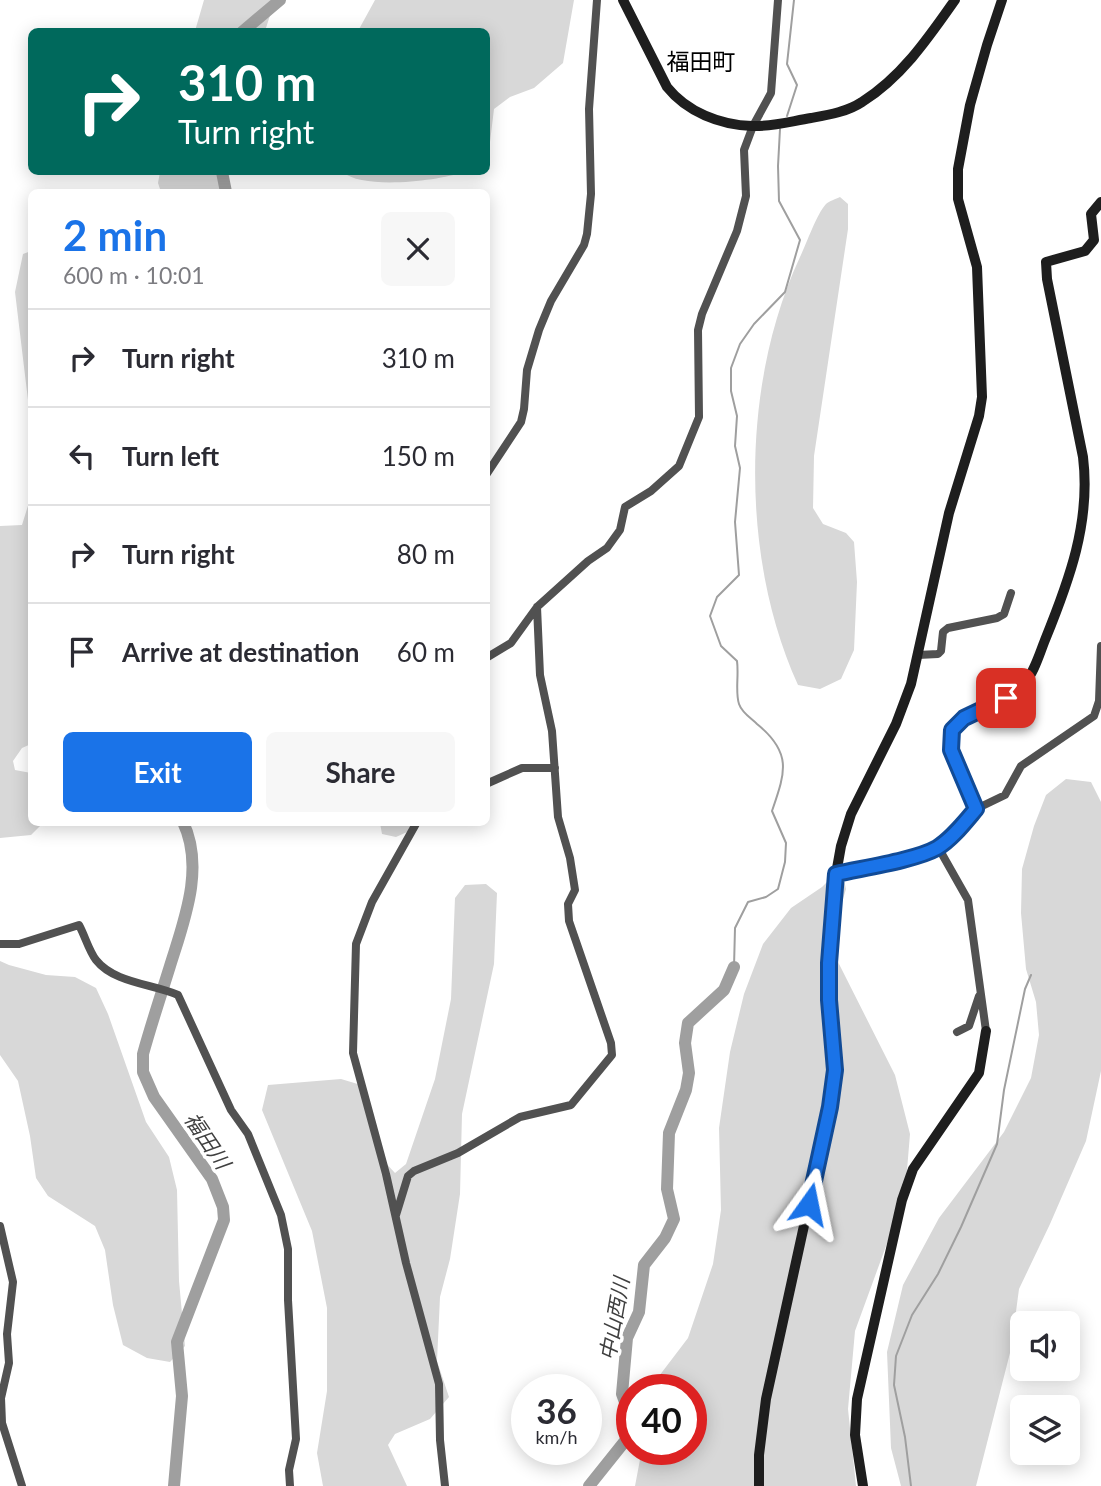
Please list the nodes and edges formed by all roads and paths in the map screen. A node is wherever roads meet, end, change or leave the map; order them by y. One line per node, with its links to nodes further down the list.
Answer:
1 (597, 0): 8 (street)
2 (623, 0): 6 (street)
3 (778, 0): 6 (street)
4 (955, 0): 6 (street)
5 (1002, 0): 12 (street)
6 (752, 126): 10 (street)
7 (1101, 202): 16 (street)
8 (490, 469)
9 (1011, 593): 12 (street)
10 (537, 607): 13 (street); 14 (street)
11 (1101, 646): 16 (street)
12 (918, 655): 19 (street)
13 (490, 656)
14 (555, 768): 15 (street); 24 (street)
15 (490, 781)
16 (976, 809): 18 (street)
17 (415, 826): 24 (street)
18 (938, 847): 19 (street); 21 (street)
19 (836, 874): 30 (street)
20 (0, 944): 28 (street)
21 (980, 989): 22 (street); 23 (street)
22 (986, 1031): 31 (street)
23 (957, 1032)
24 (396, 1215): 29 (street)
25 (0, 1226): 26 (street)
26 (1, 1392): 27 (street)
27 (22, 1486)
28 (290, 1486)
29 (445, 1486)
30 (759, 1486)
31 (863, 1486)

